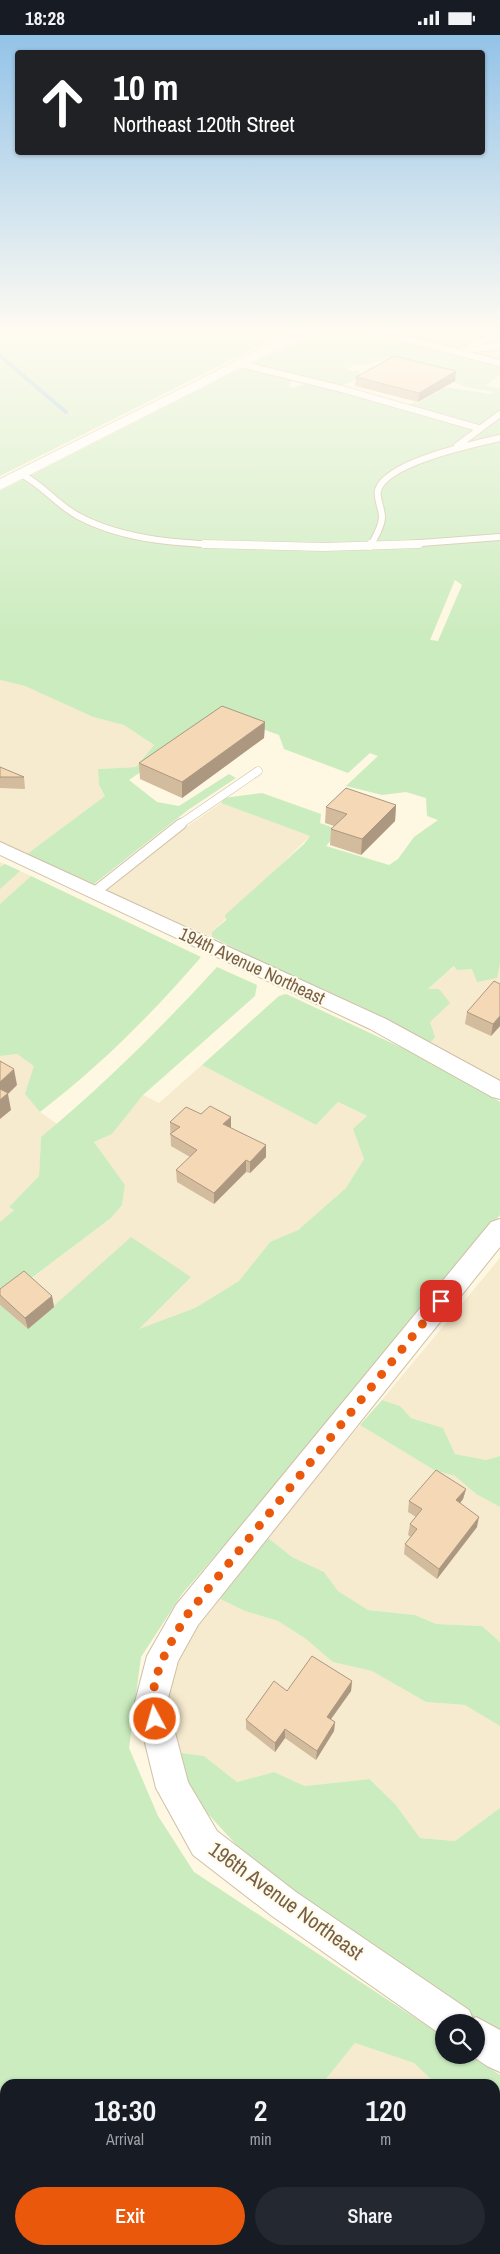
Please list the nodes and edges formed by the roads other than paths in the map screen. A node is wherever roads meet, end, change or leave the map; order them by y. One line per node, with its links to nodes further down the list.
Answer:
1 (106, 432): 5 (street)
2 (474, 432): 4 (lane)
3 (500, 437): 4 (lane)
4 (456, 447): 8 (lane)
5 (21, 474): 6 (street); 8 (lane)
6 (0, 485)
7 (500, 537): 8 (lane)
8 (370, 546)
9 (258, 771): 11 (lane)
10 (0, 848): 11 (street, 194th Avenue Northeast)
11 (94, 892): 12 (street, 194th Avenue Northeast)
12 (500, 1091)
13 (500, 1229): 14 (street, 196th Avenue Northeast)
14 (443, 2014)
15 (485, 2042): 16 (street)
16 (500, 2053)

